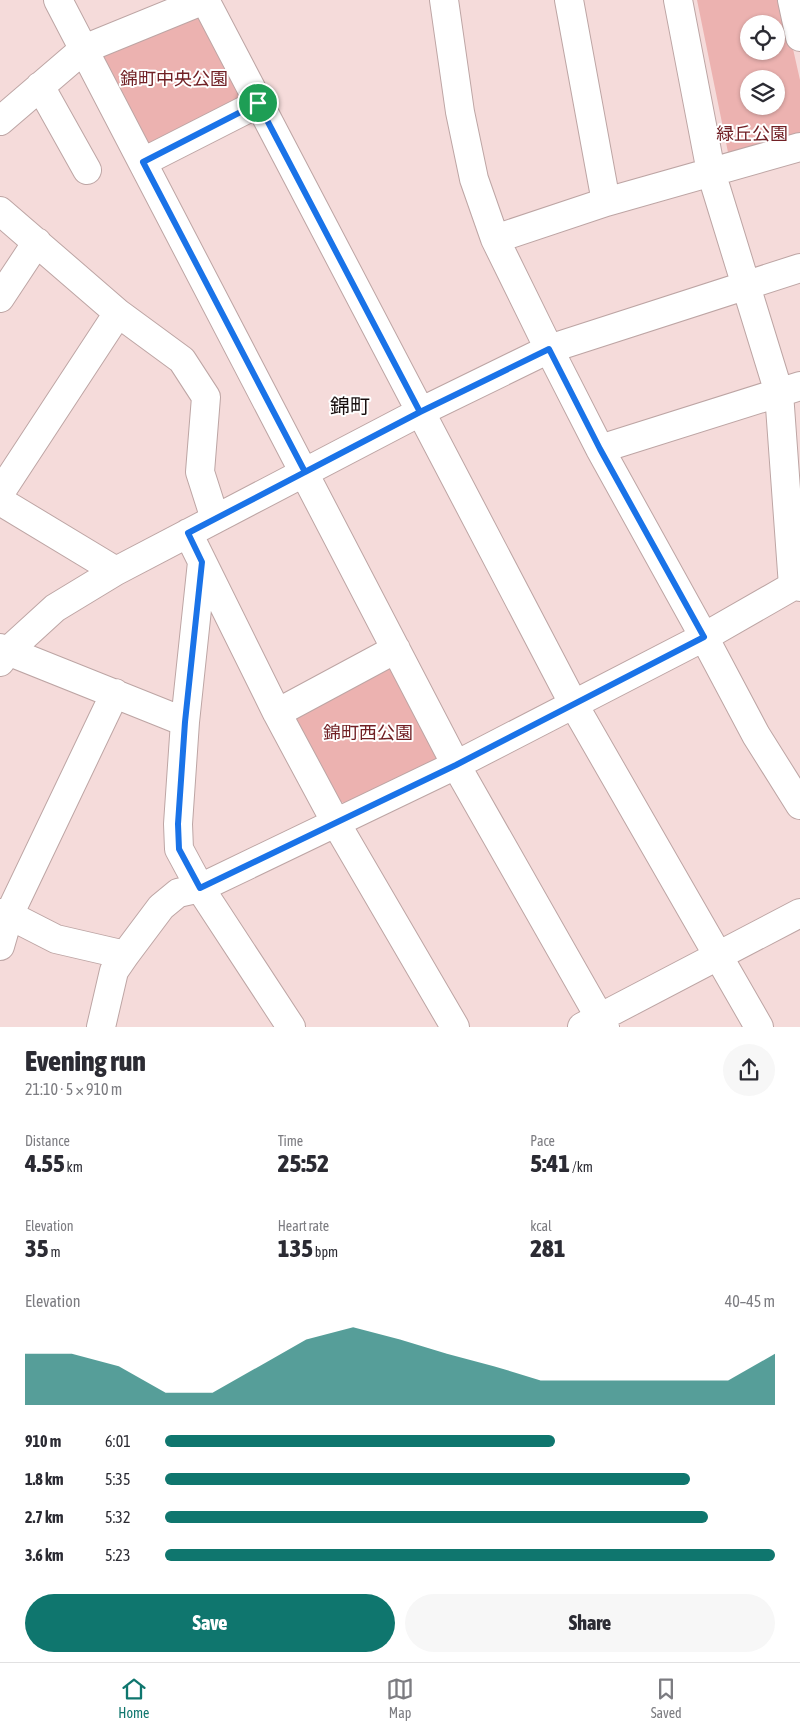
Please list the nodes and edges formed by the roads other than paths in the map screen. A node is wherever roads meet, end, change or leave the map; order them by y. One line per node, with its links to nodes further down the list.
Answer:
1 (58, 0): 8 (street)
2 (204, 0): 8 (street); 10 (street)
3 (444, 0): 18 (street)
4 (569, 0): 16 (street)
5 (678, 0): 15 (street)
6 (792, 0): 7 (street)
7 (800, 37)
8 (84, 49): 9 (street); 13 (street)
9 (40, 86): 11 (street); 14 (street)
10 (258, 103): 13 (street); 26 (street)
11 (4, 107)
12 (800, 147): 15 (street)
13 (143, 162): 28 (street)
14 (87, 170)
15 (711, 172): 16 (street); 21 (street)
16 (606, 202): 18 (street)
17 (0, 210): 19 (street)
18 (495, 239): 24 (street)
19 (37, 242): 22 (street); 23 (street)
20 (800, 268): 21 (street)
21 (745, 286): 24 (street); 25 (street)
22 (0, 298)
23 (118, 313): 29 (street); 31 (street)
24 (549, 349): 26 (street); 27 (street)
25 (790, 390): 27 (street); 35 (street)
26 (420, 412): 28 (street); 40 (street)
27 (600, 449): 36 (street)
28 (305, 472): 31 (street); 37 (street)
29 (0, 493)
30 (0, 501): 34 (street)
31 (215, 519): 32 (street)
32 (188, 533): 33 (street); 34 (street)
33 (202, 562): 41 (street); 42 (street)
34 (116, 571): 38 (street)
35 (797, 587): 36 (street)
36 (704, 637): 40 (street); 44 (street)
37 (396, 649): 41 (street); 43 (street)
38 (2, 654): 39 (street)
39 (115, 693): 42 (street); 48 (street)
40 (574, 705): 43 (street); 51 (street)
41 (277, 713): 45 (street)
42 (185, 722): 46 (street)
43 (456, 765): 45 (street); 52 (street)
44 (800, 805)
45 (336, 823): 46 (street); 55 (street)
46 (200, 888): 50 (street); 54 (street)
47 (800, 913): 51 (street)
48 (4, 914): 49 (street); 50 (street)
49 (0, 946)
50 (125, 955): 53 (street)
51 (718, 956): 52 (street); 56 (street)
52 (595, 1024)
53 (100, 1027)
54 (291, 1027)
55 (455, 1027)
56 (759, 1027)

